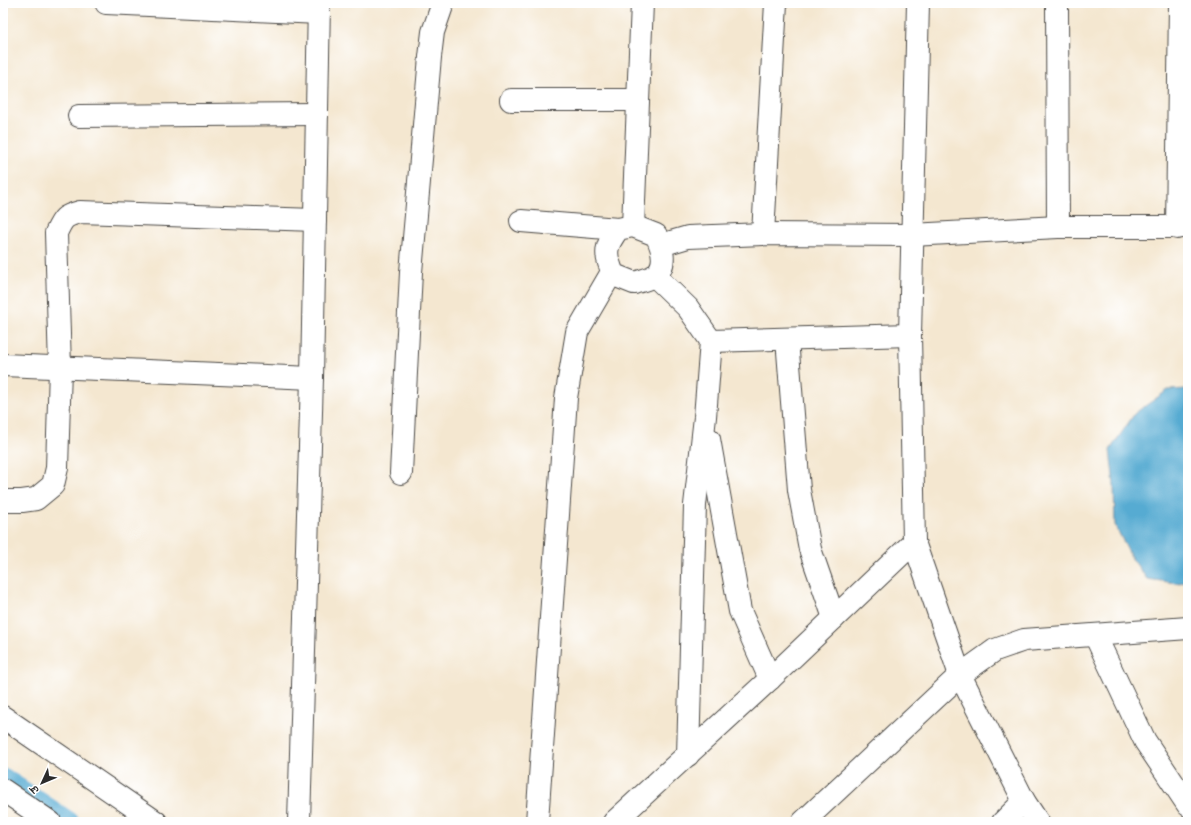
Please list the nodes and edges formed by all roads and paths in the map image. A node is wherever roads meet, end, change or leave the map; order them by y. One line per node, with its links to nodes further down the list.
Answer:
1 (106, 3): 8 (street)
2 (443, 3): 31 (street)
3 (642, 3): 11 (street)
4 (776, 3): 19 (street)
5 (918, 3): 20 (street)
6 (1057, 3): 16 (street)
7 (1180, 3): 9 (street)
8 (319, 8): 12 (street)
9 (1184, 59): 18 (street)
10 (511, 100): 11 (street)
11 (638, 100): 17 (street)
12 (317, 114): 13 (street); 14 (street)
13 (79, 116)
14 (315, 220): 28 (street); 29 (street)
15 (521, 222): 17 (street)
16 (1058, 227): 18 (street); 20 (street)
17 (626, 228): 21 (street); 22 (street)
18 (1182, 228)
19 (763, 234): 20 (street); 21 (street)
20 (912, 235): 24 (street)
21 (661, 246): 23 (street)
22 (612, 272): 23 (street); 47 (street)
23 (655, 276): 26 (street)
24 (910, 335): 25 (street); 33 (street)
25 (787, 339): 26 (street); 34 (street)
26 (711, 341): 30 (street)
27 (3, 365): 28 (street)
28 (60, 368): 29 (street); 32 (street)
29 (312, 378): 46 (street)
30 (705, 417): 38 (street); 40 (street)
31 (401, 474)
32 (3, 501)
33 (914, 542): 34 (street); 37 (street)
34 (834, 618): 38 (street)
35 (1188, 628): 36 (street)
36 (1095, 635): 37 (street); 43 (street)
37 (960, 675): 42 (street); 49 (street)
38 (770, 679): 40 (street)
39 (3, 717): 45 (street)
40 (688, 755): 48 (street)
41 (3, 790): 44 (street)
42 (1024, 801): 50 (street); 51 (street)
43 (1188, 805)
44 (50, 822)
45 (156, 822)
46 (299, 822)
47 (537, 822)
48 (614, 822)
49 (803, 822)
50 (1003, 822)
51 (1038, 822)

